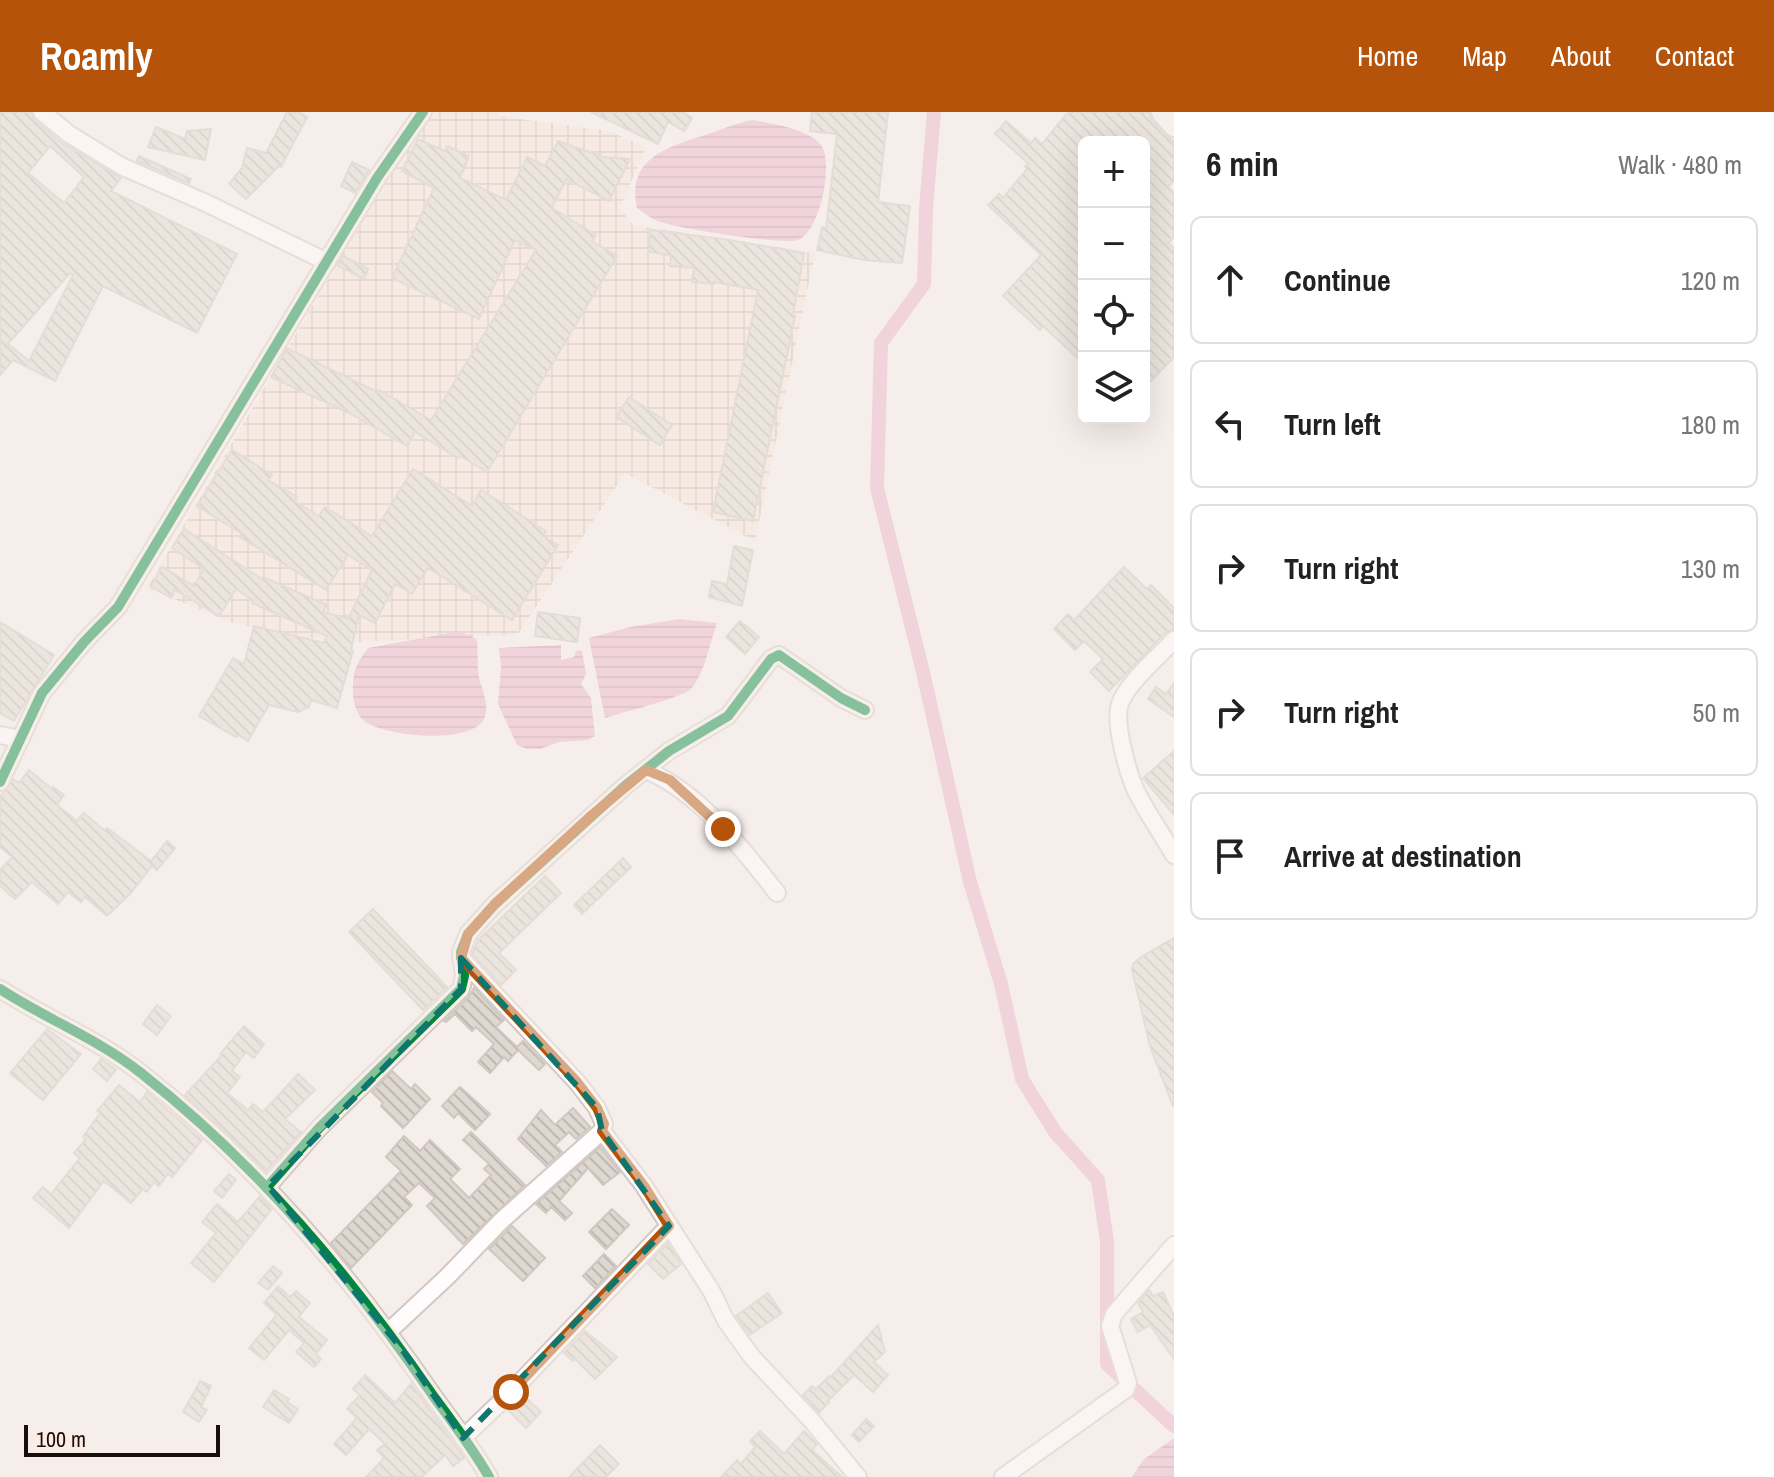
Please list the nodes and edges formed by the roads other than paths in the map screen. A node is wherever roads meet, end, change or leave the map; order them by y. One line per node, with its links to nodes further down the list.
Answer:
1 (42, 112): 5 (street)
2 (423, 112): 5 (street)
3 (1162, 112): 4 (main road)
4 (1174, 126)
5 (327, 262): 9 (street)
6 (1174, 640): 12 (street)
7 (865, 710): 10 (street)
8 (0, 735): 9 (street)
9 (21, 739): 11 (street)
10 (646, 770): 13 (street); 14 (street)
11 (0, 782)
12 (1174, 855)
13 (777, 893)
14 (461, 958): 16 (street); 17 (street)
15 (0, 989): 17 (street)
16 (602, 1131): 18 (street); 20 (street)
17 (268, 1186): 20 (street)
18 (669, 1226): 21 (street); 23 (street)
19 (1174, 1245): 24 (street)
20 (388, 1332): 21 (street)
21 (463, 1438): 22 (street)
22 (489, 1477)
23 (858, 1477)
24 (1003, 1477)

